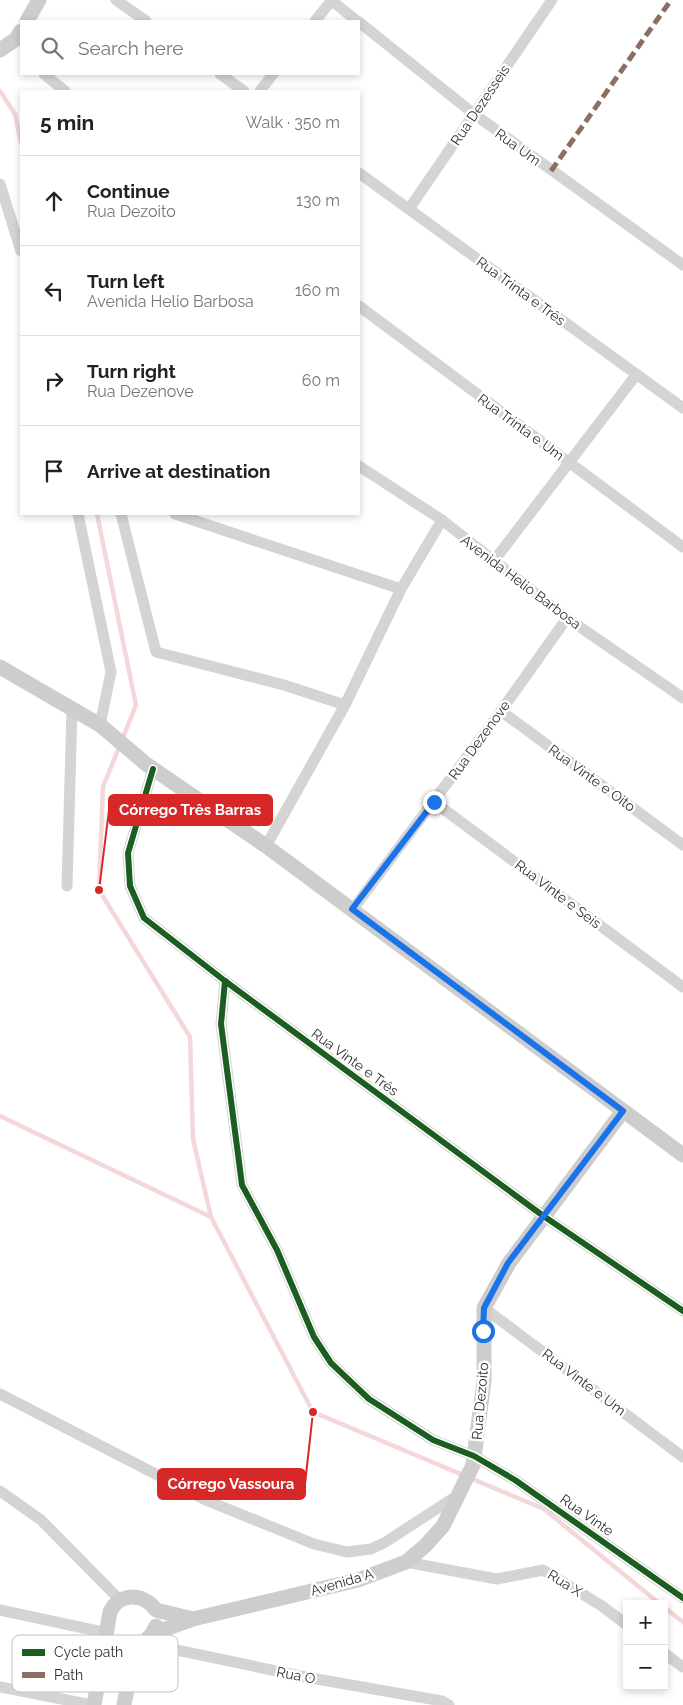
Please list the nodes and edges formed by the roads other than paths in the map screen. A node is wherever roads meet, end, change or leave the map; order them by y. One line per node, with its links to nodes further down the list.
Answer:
1 (40, 0): 5 (main road)
2 (116, 0): 6 (street)
3 (331, 0): 7 (street); 8 (street, Rua Um)
4 (552, 0): 18 (street, Rua Dezesseis)
5 (28, 20)
6 (145, 20)
7 (316, 20)
8 (356, 20)
9 (360, 24): 18 (street, Rua Um)
10 (20, 39): 11 (main road)
11 (0, 50)
12 (221, 75): 16 (street)
13 (273, 75): 17 (street)
14 (47, 82): 15 (street)
15 (63, 90)
16 (243, 90)
17 (261, 90)
18 (474, 114): 21 (street, Rua Dezesseis); 23 (street, Rua Um)
19 (360, 174): 21 (street, Rua Trinta e Três)
20 (0, 184): 22 (street)
21 (409, 209): 25 (street, Rua Trinta e Três)
22 (20, 248)
23 (683, 265)
24 (360, 307): 27 (street, Rua Trinta e Um)
25 (636, 375): 26 (street, Rua Trinta e Três); 27 (street)
26 (683, 408)
27 (569, 462): 33 (street, Rua Trinta e Um); 34 (street)
28 (360, 467): 32 (street, Avenida Helio Barbosa)
29 (78, 515): 42 (street)
30 (121, 515): 39 (street)
31 (178, 515): 35 (street)
32 (442, 520): 34 (street, Avenida Helio Barbosa); 35 (street)
33 (683, 547)
34 (493, 562): 36 (street, Avenida Helio Barbosa)
35 (401, 589): 39 (street)
36 (567, 618): 38 (street, Avenida Helio Barbosa); 41 (street, Rua Dezenove)
37 (0, 667): 40 (main road)
38 (683, 698)
39 (345, 705): 46 (street)
40 (72, 709): 42 (main road); 47 (street)
41 (501, 711): 44 (street, Rua Dezenove); 45 (street, Rua Vinte e Oito)
42 (100, 725): 43 (main road)
43 (150, 766): 46 (main road); 49 (street, Rua Vinte e Três)
44 (434, 802): 48 (street, Rua Dezenove); 50 (street, Rua Vinte e Seis)
45 (683, 845)
46 (266, 846): 48 (main road)
47 (67, 886)
48 (352, 909): 51 (main road)
49 (225, 982): 53 (street, Rua Vinte e Três); 58 (street, Rua Vinte)
50 (683, 987)
51 (623, 1111): 52 (main road); 53 (main road, Rua Dezoito)
52 (683, 1155)
53 (542, 1215): 54 (main road, Rua Dezoito); 55 (street, Rua Vinte e Três)
54 (484, 1308): 57 (street, Rua Vinte e Um); 58 (main road, Rua Dezoito)
55 (683, 1311)
56 (0, 1394): 60 (street)
57 (683, 1457)
58 (474, 1460): 60 (main road, Rua Dezoito); 62 (street, Rua Vinte)
59 (0, 1492): 63 (street)
60 (458, 1495): 61 (main road, Avenida A)
61 (406, 1562): 66 (main road, Avenida A); 67 (street, Rua X)
62 (683, 1598)
63 (120, 1600): 65 (main road, Avenida A); 68 (main road)
64 (0, 1610): 68 (street)
65 (156, 1610): 66 (main road, Avenida A); 69 (main road)
66 (193, 1619): 70 (main road, Avenida A)
67 (623, 1622)
68 (107, 1633)
69 (150, 1635)
70 (155, 1635)
71 (178, 1645): 77 (street, Rua O)
72 (668, 1656): 73 (street)
73 (683, 1667)
74 (29, 1692): 78 (street)
75 (96, 1692): 78 (main road)
76 (126, 1692): 79 (main road)
77 (444, 1704)
78 (93, 1705)
79 (124, 1705)

